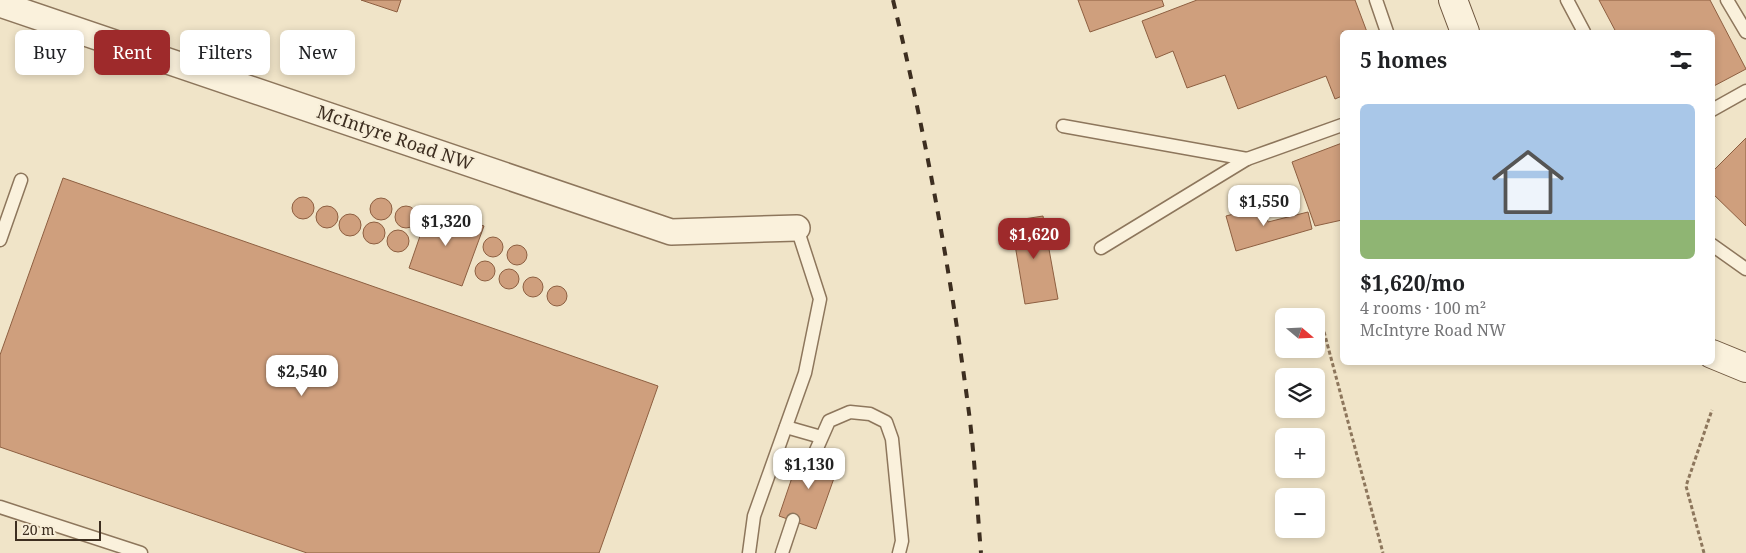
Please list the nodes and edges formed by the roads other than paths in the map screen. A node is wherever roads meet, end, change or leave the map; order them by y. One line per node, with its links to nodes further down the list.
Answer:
1 (1376, 0): 6 (lane)
2 (1453, 0): 7 (street)
3 (1567, 0): 8 (lane)
4 (1727, 0): 9 (lane)
5 (0, 4): 16 (street, McIntyre Road NW)
6 (1386, 30)
7 (1464, 30)
8 (1583, 30)
9 (1746, 32)
10 (1746, 91): 11 (lane)
11 (1715, 108)
12 (1063, 126): 14 (lane)
13 (1340, 126): 14 (lane)
14 (1247, 159): 19 (lane)
15 (21, 180): 17 (lane)
16 (797, 228): 23 (lane)
17 (0, 240)
18 (1715, 247): 20 (lane)
19 (1101, 248)
20 (1746, 269)
21 (1715, 355): 22 (street)
22 (1746, 368)
23 (786, 427): 24 (lane); 29 (lane)
24 (821, 437): 25 (lane); 31 (lane)
25 (814, 455)
26 (0, 507): 28 (lane)
27 (793, 520): 30 (lane)
28 (141, 553)
29 (749, 553)
30 (782, 553)
31 (899, 553)

